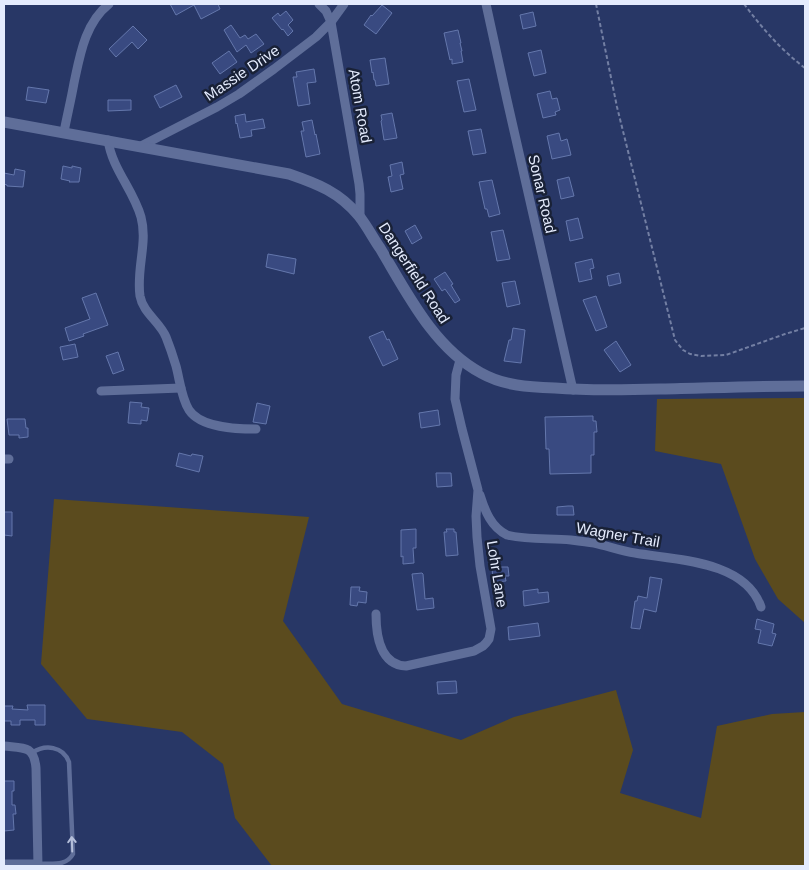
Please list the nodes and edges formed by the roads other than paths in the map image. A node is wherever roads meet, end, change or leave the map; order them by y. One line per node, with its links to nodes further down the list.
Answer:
1 (109, 4): 7 (street)
2 (319, 4): 5 (street, Atom Road)
3 (344, 4): 5 (street, Massie Drive)
4 (486, 4): 14 (street, Sonar Road)
5 (331, 22): 9 (street, Massie Drive); 10 (street, Atom Road)
6 (4, 122): 7 (street, Dangerfield Road)
7 (64, 132): 8 (street, Dangerfield Road)
8 (108, 140): 9 (street, Dangerfield Road); 13 (street)
9 (141, 146): 10 (street, Dangerfield Road)
10 (360, 217): 11 (street, Dangerfield Road)
11 (460, 360): 14 (street, Dangerfield Road); 17 (street, Lohr Lane)
12 (805, 386): 14 (street, Dangerfield Road)
13 (181, 388): 15 (street); 16 (street)
14 (573, 390)
15 (101, 391)
16 (256, 429)
17 (478, 490): 18 (street, Wagner Trail); 19 (street, Lohr Lane)
18 (761, 608)
19 (376, 614)
20 (4, 746): 21 (street)
21 (32, 753): 23 (street); 23 (lane, one-way to 21)
22 (4, 864): 23 (street)
23 (38, 865)

